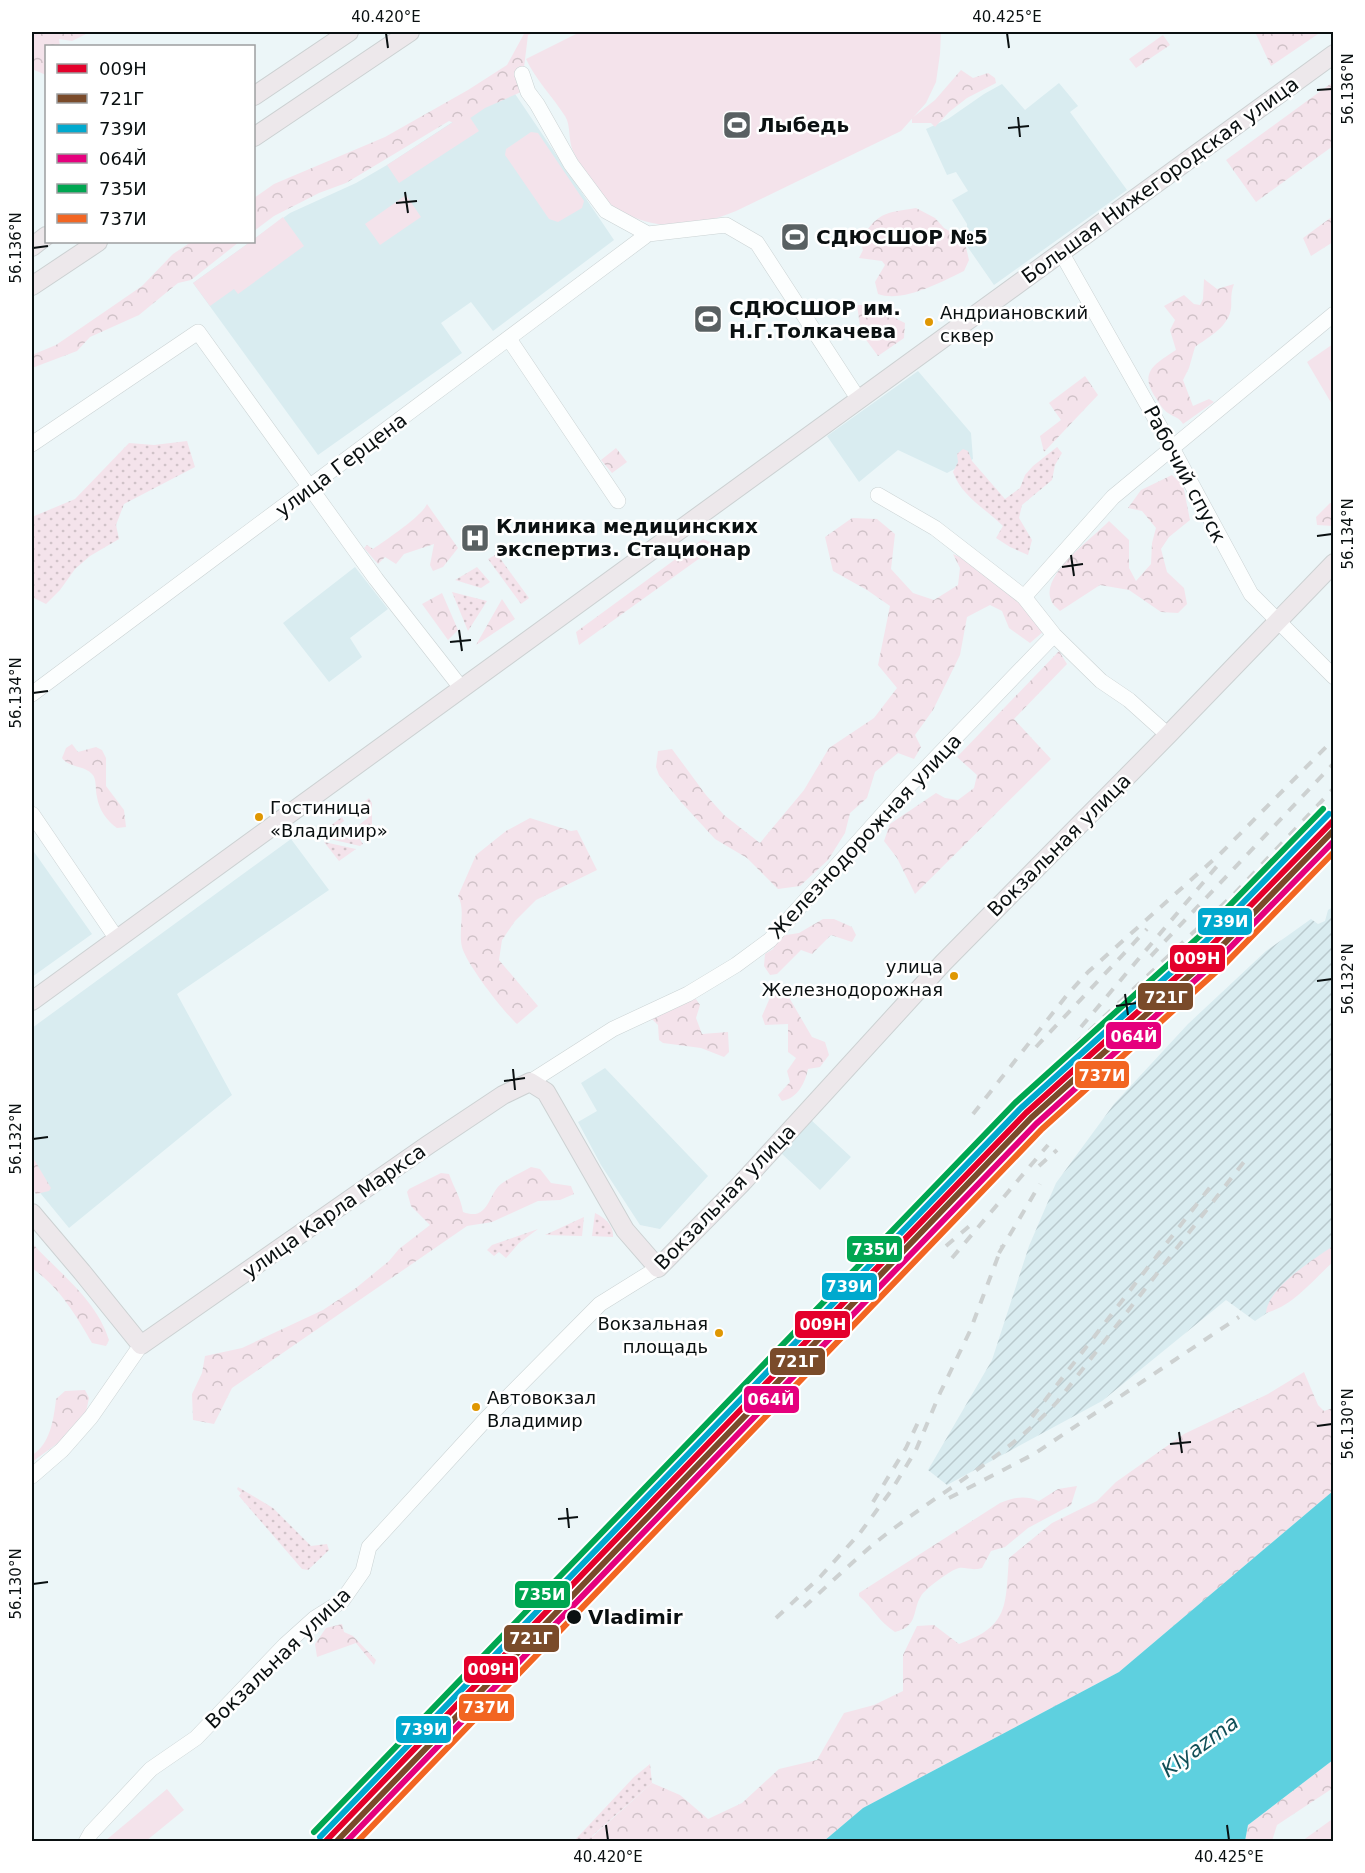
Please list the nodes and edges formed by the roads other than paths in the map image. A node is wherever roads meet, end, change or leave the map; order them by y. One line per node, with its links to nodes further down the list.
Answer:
1 (349, 32): 5 (main road)
2 (410, 32): 6 (main road)
3 (1334, 54): 11 (main road, Большая Нижегородская улица)
4 (522, 74): 7 (street)
5 (255, 95)
6 (255, 136)
7 (648, 234): 14 (street, улица Герцена); 15 (street)
8 (45, 238): 10 (main road)
9 (96, 243): 12 (main road)
10 (32, 247)
11 (1061, 252): 15 (main road, Большая Нижегородская улица); 17 (street, Рабочий спуск)
12 (32, 286)
13 (1334, 314): 17 (street)
14 (509, 339): 18 (street, улица Герцена); 20 (street)
15 (859, 400): 26 (main road, Большая Нижегородская улица)
16 (32, 444): 18 (street)
17 (1172, 448): 22 (street); 23 (street, Рабочий спуск)
18 (310, 488): 26 (street); 27 (street, улица Герцена)
19 (878, 495): 22 (street)
20 (618, 501)
21 (1334, 563): 23 (main road, Вокзальная улица)
22 (1024, 597): 24 (street)
23 (1277, 621): 25 (street, Рабочий спуск); 28 (main road, Вокзальная улица)
24 (1054, 635): 28 (street); 32 (street, Железнодорожная улица)
25 (1334, 677)
26 (462, 689): 30 (main road, Большая Нижегородская улица)
27 (32, 694)
28 (1168, 735): 34 (main road, Вокзальная улица)
29 (32, 814): 30 (street)
30 (117, 939): 31 (main road, Большая Нижегородская улица)
31 (32, 1001)
32 (530, 1082): 34 (main road); 35 (main road, улица Карла Маркса)
33 (32, 1213): 35 (main road)
34 (658, 1268): 37 (street, Вокзальная улица)
35 (141, 1345): 36 (street)
36 (32, 1476)
37 (86, 1842)

